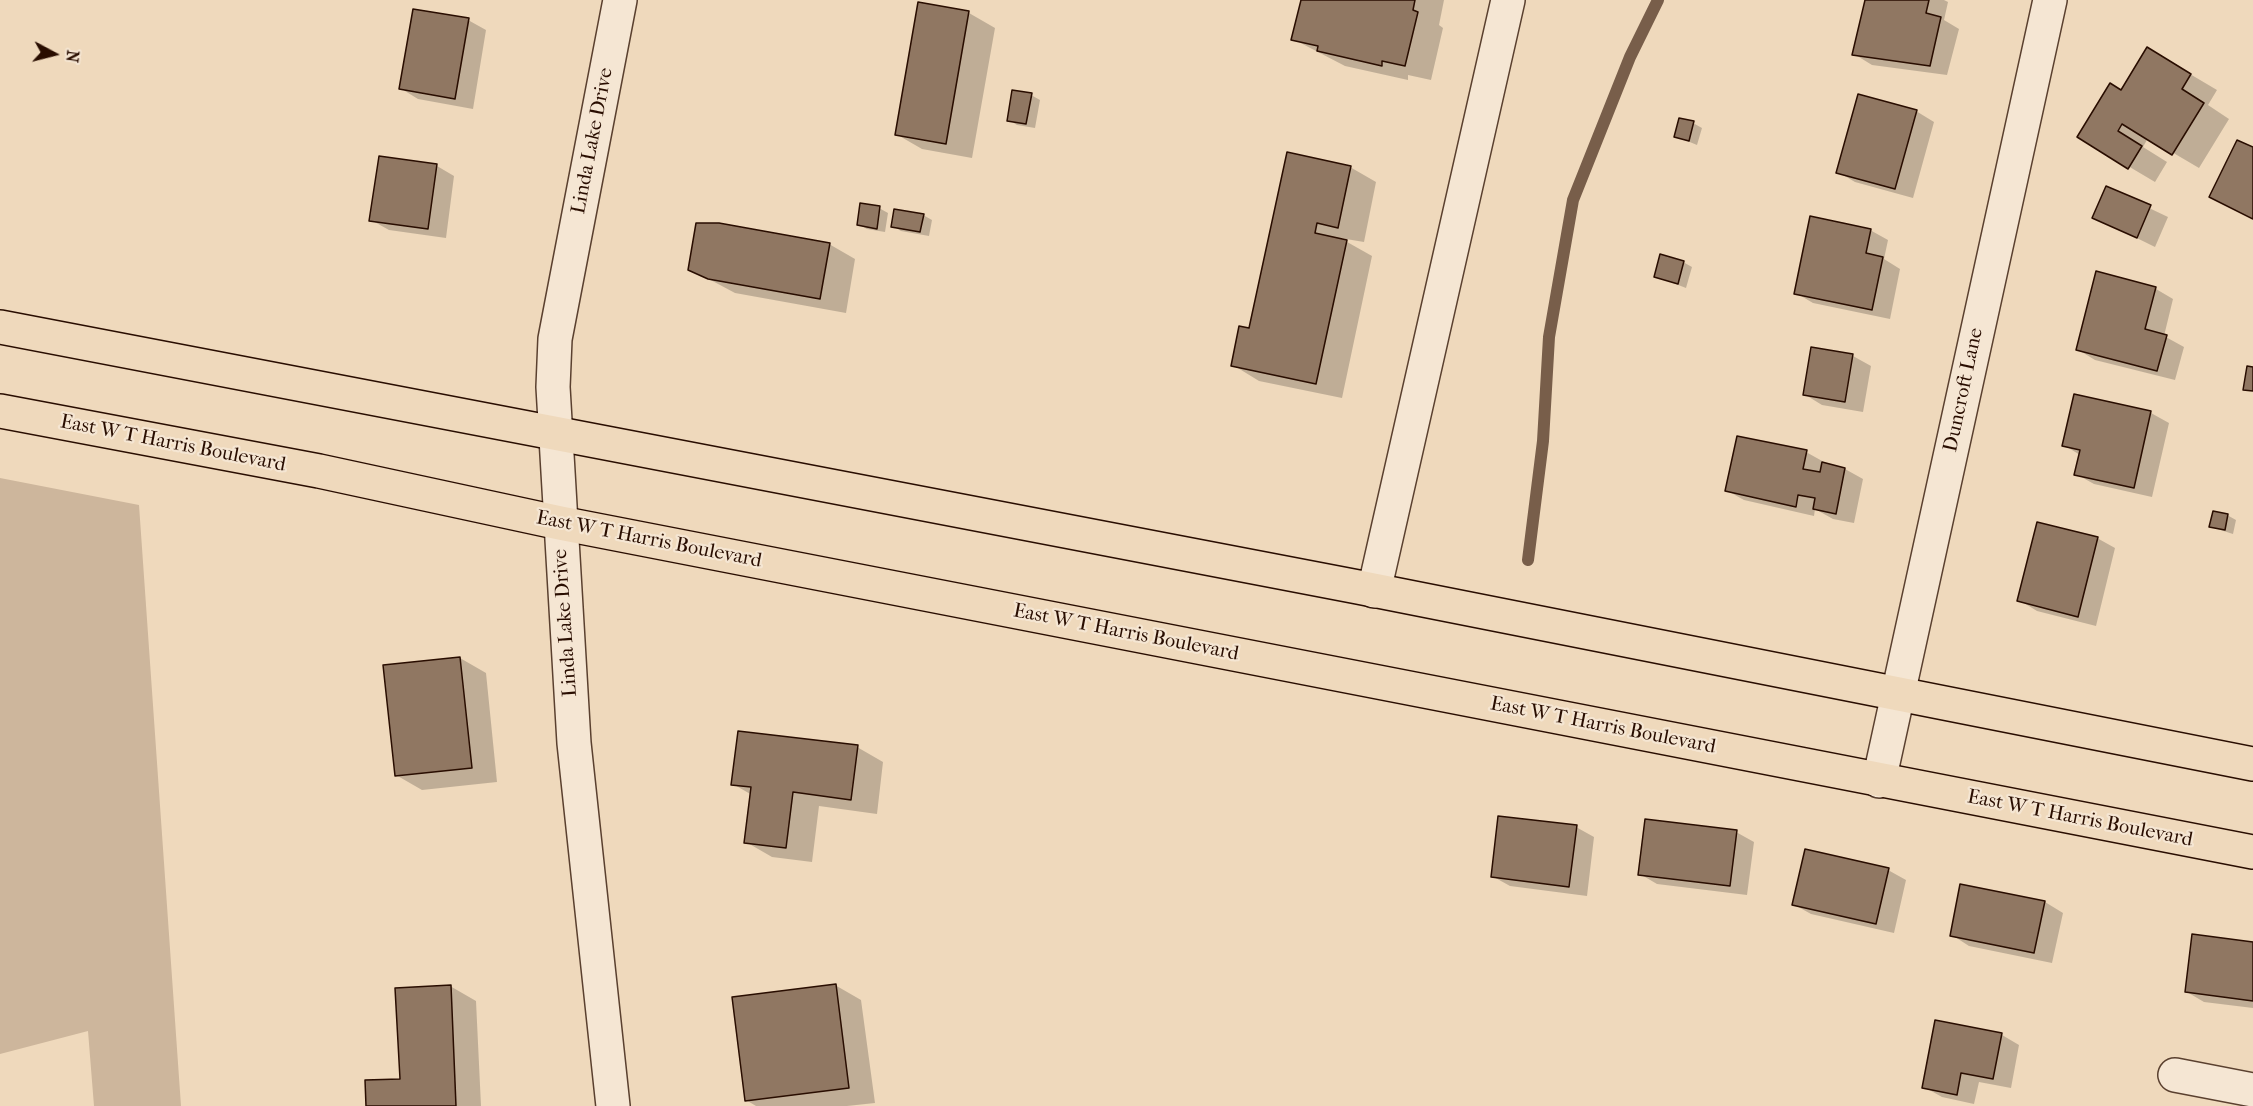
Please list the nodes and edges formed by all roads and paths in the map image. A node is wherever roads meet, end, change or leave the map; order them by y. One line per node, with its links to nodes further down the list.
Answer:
1 (620, 0): 6 (street, Linda Lake Drive)
2 (1508, 0): 8 (street)
3 (2050, 0): 9 (street, Duncroft Lane)
4 (0, 327): 6 (main road)
5 (0, 411): 7 (main road, East W T Harris Boulevard)
6 (555, 435): 7 (street, Linda Lake Drive); 8 (main road)
7 (560, 523): 11 (main road, East W T Harris Boulevard); 15 (street, Linda Lake Drive)
8 (1374, 591): 9 (main road)
9 (1898, 693): 10 (main road); 11 (street, Duncroft Lane)
10 (2253, 764)
11 (1879, 780): 12 (main road, East W T Harris Boulevard)
12 (2253, 852)
13 (2175, 1075): 14 (street)
14 (2253, 1090)
15 (613, 1106)

